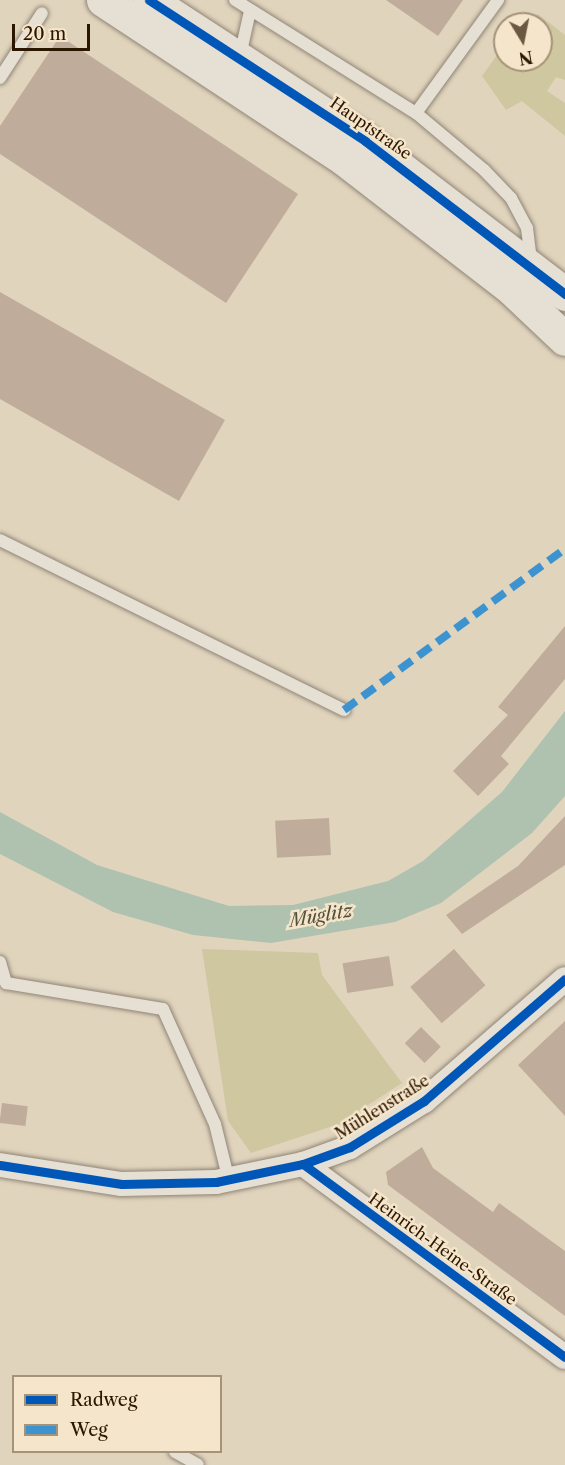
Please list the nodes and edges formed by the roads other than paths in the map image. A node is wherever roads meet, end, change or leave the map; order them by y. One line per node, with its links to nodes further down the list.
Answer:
1 (103, 0): 12 (main road)
2 (149, 0): 7 (main road, Hauptstraße)
3 (235, 0): 5 (lane)
4 (498, 0): 9 (lane)
5 (250, 11): 7 (lane); 9 (lane)
6 (42, 13): 8 (lane)
7 (240, 56): 10 (main road, Hauptstraße)
8 (0, 78)
9 (416, 113): 10 (lane)
10 (532, 264): 11 (main road, Hauptstraße)
11 (565, 294)
12 (565, 339)
13 (0, 540): 14 (lane)
14 (344, 710)
15 (0, 962): 19 (lane)
16 (565, 979): 17 (street, Mühlenstraße)
17 (303, 1164): 19 (street, Mühlenstraße); 20 (street, Heinrich-Heine-Straße)
18 (0, 1165): 19 (street, Mühlenstraße)
19 (229, 1180)
20 (565, 1357)
21 (177, 1453): 22 (lane)
22 (198, 1465)

